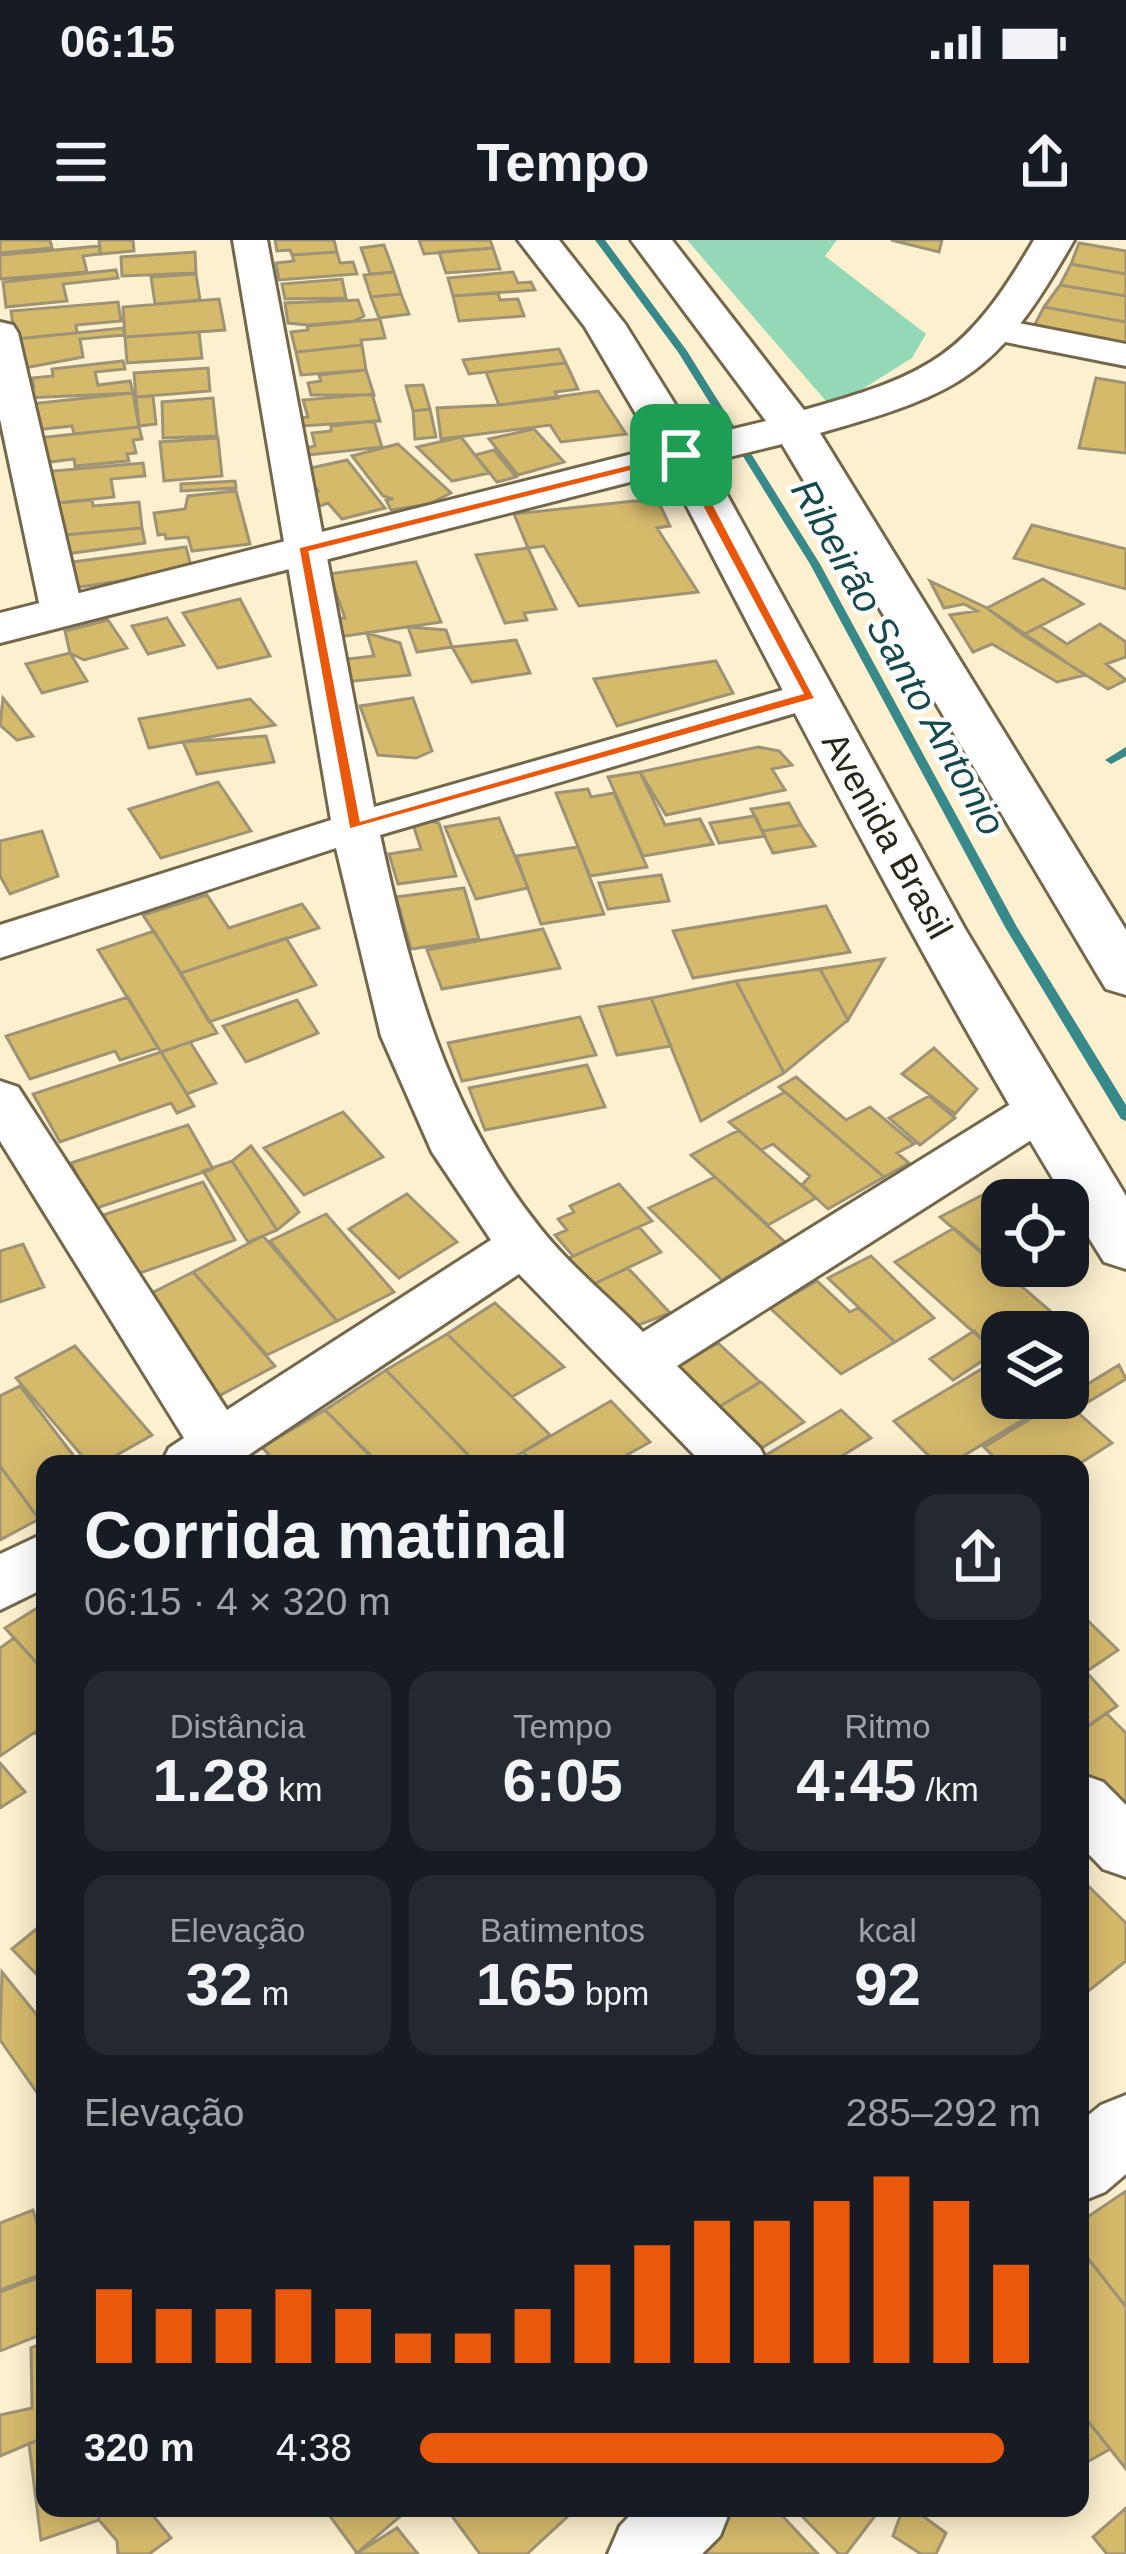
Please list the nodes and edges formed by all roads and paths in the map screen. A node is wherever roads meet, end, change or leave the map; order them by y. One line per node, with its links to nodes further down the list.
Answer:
1 (250, 240): 10 (street)
2 (538, 240): 9 (main road, Avenida Brasil)
3 (651, 240): 8 (main road)
4 (1054, 240): 5 (main road)
5 (998, 330): 7 (street); 8 (main road)
6 (0, 333): 11 (street)
7 (1126, 355)
8 (788, 429): 9 (main road); 16 (main road)
9 (693, 452): 10 (main road); 13 (main road, Avenida Brasil)
10 (303, 550): 11 (main road); 14 (street)
11 (62, 612): 12 (main road)
12 (0, 628)
13 (811, 695): 14 (street); 18 (main road, Avenida Brasil)
14 (355, 826): 15 (street); 19 (street)
15 (0, 943)
16 (1126, 976)
17 (0, 1099): 22 (street)
18 (1040, 1110): 20 (main road, Avenida Brasil); 21 (street)
19 (523, 1246): 21 (street); 22 (street)
20 (1126, 1246)
21 (638, 1364): 23 (street)
22 (204, 1454)
23 (730, 1455)
24 (36, 1563): 25 (street)
25 (0, 1585)
26 (1089, 1811): 27 (street)
27 (1126, 1848)
28 (1126, 2129): 29 (street)
29 (1089, 2160)
30 (683, 2517): 31 (street)
31 (648, 2554)

